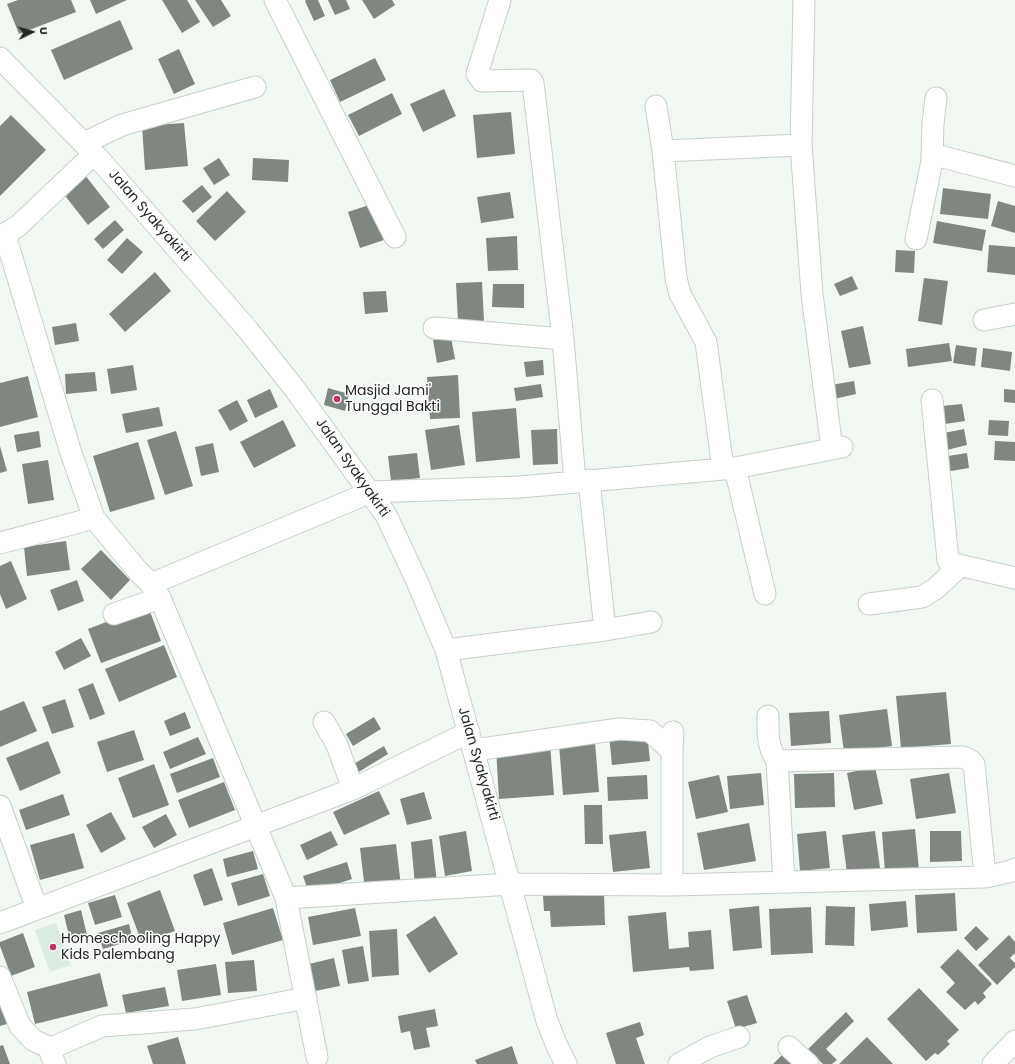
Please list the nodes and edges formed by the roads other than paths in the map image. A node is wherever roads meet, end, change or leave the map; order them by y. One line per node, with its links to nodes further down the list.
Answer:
1 (275, 0): 14 (street)
2 (500, 0): 19 (street)
3 (804, 0): 8 (street)
4 (0, 58): 9 (street, Jalan Syakyakirti)
5 (255, 87): 9 (street)
6 (936, 98): 11 (street)
7 (656, 106): 10 (street)
8 (801, 145): 10 (street); 21 (street)
9 (89, 148): 13 (street); 23 (street, Jalan Syakyakirti)
10 (663, 151): 21 (street)
11 (932, 154): 12 (street); 15 (street)
12 (1015, 176)
13 (2, 236): 24 (street)
14 (395, 237)
15 (916, 239)
16 (1015, 314): 17 (street)
17 (984, 320)
18 (434, 328): 19 (street)
19 (563, 339): 22 (street)
20 (932, 400): 26 (street)
21 (729, 468): 22 (street); 29 (street)
22 (582, 481): 23 (street); 33 (street)
23 (371, 492): 28 (street); 34 (street, Jalan Syakyakirti)
24 (94, 518): 25 (street); 28 (street)
25 (0, 543)
26 (955, 564): 27 (street); 30 (street)
27 (1015, 578)
28 (155, 591): 31 (street); 41 (street)
29 (765, 594)
30 (869, 604)
31 (114, 614)
32 (651, 622): 33 (street)
33 (605, 630): 34 (street)
34 (446, 650): 37 (street, Jalan Syakyakirti)
35 (768, 716): 38 (street)
36 (324, 722): 39 (street)
37 (472, 741): 39 (street); 45 (street, Jalan Syakyakirti); 46 (street)
38 (778, 761): 43 (street); 44 (street)
39 (353, 789): 41 (street)
40 (0, 806): 48 (street)
41 (256, 825): 47 (street); 48 (street)
42 (1015, 869): 43 (street)
43 (985, 877): 44 (street)
44 (784, 881): 46 (street)
45 (511, 884): 46 (street); 47 (street); 56 (street, Jalan Syakyakirti)
46 (672, 885)
47 (286, 898): 51 (street)
48 (37, 908): 49 (street)
49 (0, 923)
50 (0, 977): 54 (street)
51 (306, 998): 54 (street); 55 (street)
52 (739, 1037): 57 (street)
53 (789, 1047): 58 (street)
54 (52, 1057)
55 (317, 1057)
56 (566, 1064)
57 (680, 1064)
58 (808, 1064)

